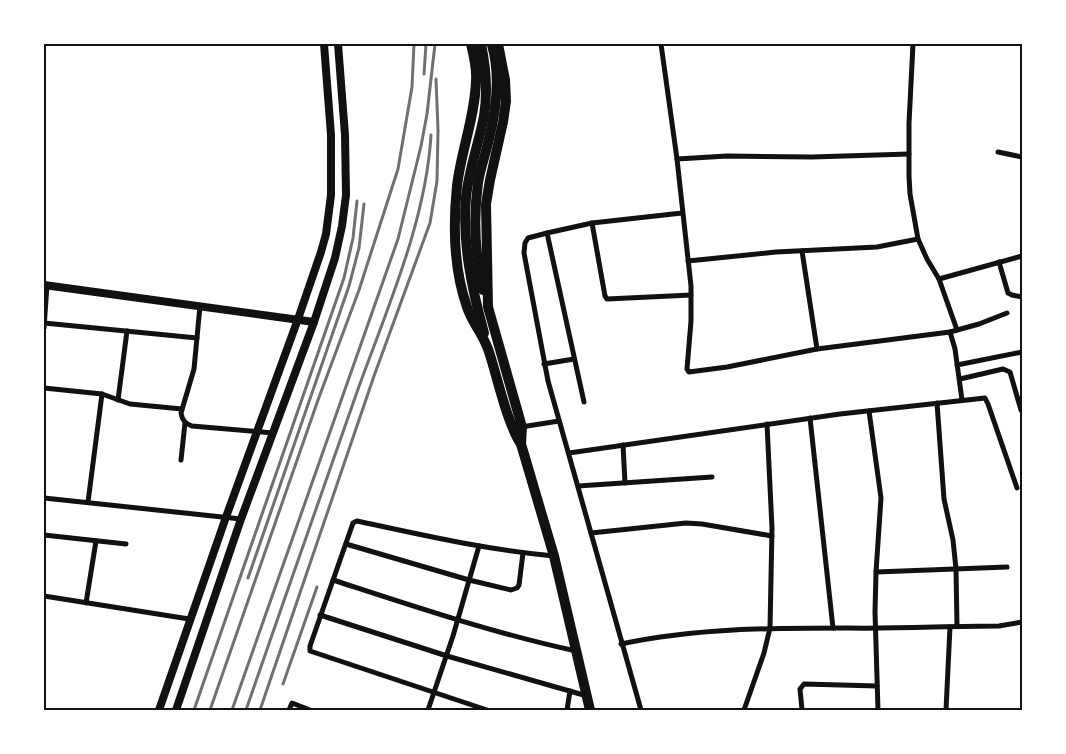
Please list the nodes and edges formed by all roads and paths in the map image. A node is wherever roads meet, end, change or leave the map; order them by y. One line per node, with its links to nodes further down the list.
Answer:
1 (324, 44): 10 (street)
2 (338, 44): 11 (street)
3 (471, 44): 42 (highway)
4 (481, 44): 20 (highway)
5 (492, 44): 20 (highway)
6 (498, 44): 32 (highway)
7 (661, 44): 15 (street)
8 (914, 44): 9 (street); 9 (street)
9 (909, 122): 13 (street)
10 (331, 135): 11 (street); 16 (street)
11 (345, 135): 17 (street)
12 (998, 152): 14 (street)
13 (909, 154): 15 (street); 22 (street)
14 (1022, 157)
15 (677, 159): 18 (street)
16 (331, 195): 17 (street); 34 (street)
17 (346, 195): 35 (street)
18 (682, 213): 19 (street); 25 (street)
19 (592, 223): 21 (street); 29 (street)
20 (470, 229): 32 (highway); 42 (highway)
21 (547, 233): 45 (street); 46 (street)
22 (918, 239): 23 (street); 27 (street)
23 (802, 250): 25 (street); 43 (street)
24 (1022, 256): 26 (street)
25 (688, 261): 29 (street)
26 (999, 262): 27 (street); 30 (street)
27 (939, 279): 38 (street)
28 (46, 285): 31 (street); 36 (street)
29 (691, 295): 43 (street)
30 (1022, 297)
31 (200, 306): 34 (street); 41 (street)
32 (488, 308): 62 (highway)
33 (1007, 313): 38 (street)
34 (298, 319): 35 (street); 63 (street)
35 (314, 322): 64 (street)
36 (44, 323): 37 (street); 39 (street)
37 (44, 328)
38 (957, 330): 40 (street)
39 (127, 331): 41 (street); 51 (street)
40 (950, 332): 43 (street); 47 (street)
41 (197, 338): 55 (street)
42 (486, 341): 62 (highway)
43 (817, 349)
44 (1022, 352): 47 (street)
45 (574, 359): 46 (street); 53 (street)
46 (544, 364): 59 (street)
47 (958, 365): 48 (street)
48 (960, 379): 52 (street); 56 (street)
49 (44, 388): 50 (street)
50 (102, 394): 51 (street); 73 (street)
51 (118, 400): 55 (street)
52 (962, 400): 54 (street); 71 (street)
53 (584, 402)
54 (937, 403): 57 (street); 86 (street)
55 (182, 409): 60 (street)
56 (1021, 410)
57 (869, 411): 58 (street); 87 (street)
58 (810, 418): 61 (street); 99 (street)
59 (559, 421): 62 (street); 66 (street)
60 (184, 423): 63 (street); 67 (street)
61 (767, 424): 65 (street); 78 (street)
62 (518, 428): 84 (highway)
63 (258, 431): 64 (street); 74 (street)
64 (273, 433): 75 (street)
65 (623, 445): 66 (street); 69 (street)
66 (569, 453): 70 (street)
67 (181, 460)
68 (712, 477): 69 (street)
69 (625, 483): 70 (street)
70 (578, 486): 76 (street)
71 (1017, 488)
72 (44, 498): 73 (street)
73 (88, 502): 74 (street)
74 (226, 517): 75 (street); 93 (street)
75 (241, 519): 109 (street)
76 (591, 533): 78 (street); 101 (street)
77 (44, 535): 79 (street)
78 (772, 536): 98 (street)
79 (96, 540): 80 (street); 91 (street)
80 (126, 544)
81 (346, 544): 82 (street); 88 (street); 89 (street)
82 (479, 546): 83 (street); 89 (street)
83 (523, 553): 84 (street); 89 (street)
84 (554, 556): 102 (highway)
85 (1007, 567): 86 (street)
86 (956, 569): 87 (street); 96 (street)
87 (876, 572): 100 (street)
88 (333, 580): 92 (street); 94 (street)
89 (469, 580): 94 (street)
90 (44, 596): 91 (street)
91 (86, 603): 93 (street)
92 (320, 615): 103 (street); 106 (street)
93 (190, 619): 108 (street)
94 (458, 620): 102 (street); 103 (street)
95 (1022, 622): 96 (street)
96 (957, 626): 97 (street)
97 (950, 627): 100 (street); 120 (street)
98 (770, 628): 99 (street); 101 (street); 117 (street)
99 (833, 628): 100 (street)
100 (876, 628): 104 (street)
101 (621, 644): 116 (street)
102 (576, 650): 107 (highway)
103 (447, 656): 105 (street); 106 (street)
104 (877, 686): 118 (street); 119 (street)
105 (570, 691): 107 (street); 114 (street)
106 (435, 694): 112 (street); 113 (street)
107 (586, 696): 115 (highway)
108 (159, 710)
109 (176, 710)
110 (289, 710): 111 (street)
111 (310, 710)
112 (428, 710)
113 (487, 710)
114 (567, 710)
115 (590, 710)
116 (641, 710)
117 (744, 710)
118 (802, 710)
119 (878, 710)
120 (946, 710)

